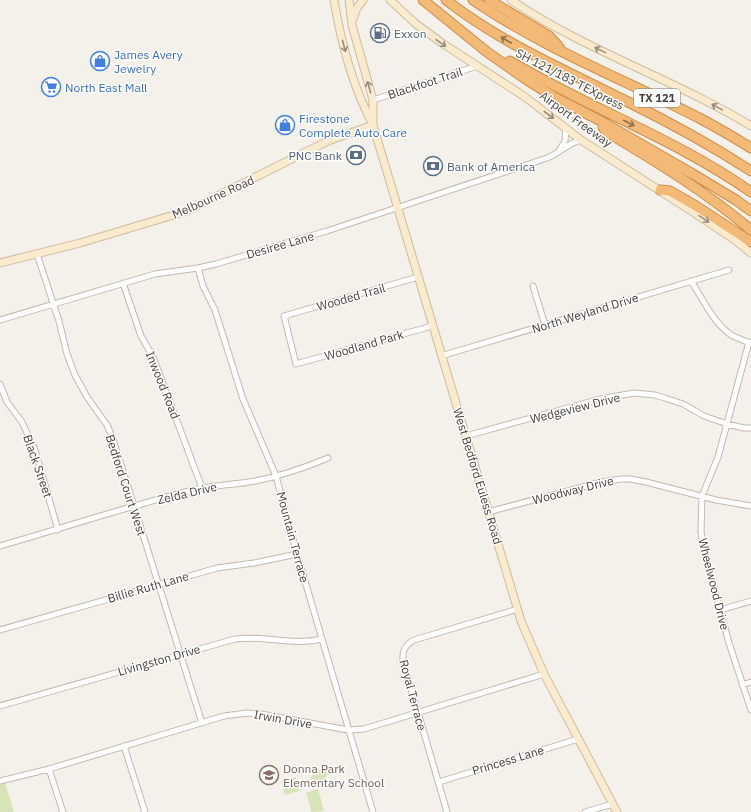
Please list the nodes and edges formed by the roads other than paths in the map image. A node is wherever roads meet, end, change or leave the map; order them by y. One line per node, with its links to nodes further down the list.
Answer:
1 (334, 0): 16 (main road, West Bedford Euless Road, one-way to 16)
2 (350, 0): 11 (main road, West Bedford Euless Road)
3 (363, 0): 11 (main road)
4 (390, 0): 13 (main road, Airport Freeway, one-way to 13)
5 (423, 0): 15 (highway, Airport Freeway)
6 (427, 0): 24 (highway, SH 121/183 TEXpress, one-way to 24)
7 (446, 0): 22 (highway, SH 121/183 TEXpress, one-way to 7)
8 (473, 0): 12 (highway, TX 121)
9 (489, 0): 12 (highway)
10 (511, 0): 17 (main road, one-way to 10)
11 (352, 25): 14 (main road, West Bedford Euless Road, one-way to 11)
12 (562, 51): 20 (highway, TX 121)
13 (477, 66): 14 (street, Blackfoot Trail); 18 (main road, Airport Freeway, one-way to 18)
14 (373, 100): 16 (main road, West Bedford Euless Road)
15 (599, 120): 26 (highway, Airport Freeway); 27 (highway)
16 (372, 125): 25 (main road, West Bedford Euless Road); 30 (main road, Melbourne Road)
17 (751, 126)
18 (566, 128): 19 (main road, Airport Freeway); 21 (street)
19 (581, 140): 21 (street, Desiree Lane); 23 (main road, Airport Freeway)
20 (751, 148)
21 (557, 154): 25 (street, Desiree Lane)
22 (751, 171)
23 (660, 190): 28 (highway); 29 (main road, Airport Freeway, one-way to 29)
24 (751, 192)
25 (398, 207): 32 (street, Desiree Lane); 34 (main road, West Bedford Euless Road)
26 (751, 210)
27 (751, 230)
28 (747, 240)
29 (751, 253)
30 (37, 254): 31 (main road, Melbourne Road); 38 (street, Bedford Court West)
31 (0, 263)
32 (198, 268): 36 (street, Desiree Lane); 50 (street, Mountain Terrace)
33 (729, 270): 35 (street, North Weyland Drive)
34 (418, 277): 41 (main road, West Bedford Euless Road); 44 (street, Wooded Trail)
35 (691, 281): 40 (street, North Weyland Drive); 42 (street)
36 (123, 283): 38 (street, Desiree Lane); 51 (street, Inwood Road)
37 (533, 286): 40 (street)
38 (54, 304): 39 (street, Desiree Lane); 53 (street, Bedford Court West)
39 (0, 320)
40 (545, 325): 43 (street, North Weyland Drive)
41 (432, 326): 43 (main road, West Bedford Euless Road); 44 (street, Woodland Park)
42 (750, 342): 46 (street, Wheelwood Drive)
43 (442, 356): 48 (main road, West Bedford Euless Road)
44 (296, 364)
45 (0, 384): 56 (street, Black Street)
46 (727, 424): 47 (street, Wedgeview Drive); 48 (street, Wedgeview Drive); 52 (street, Wheelwood Drive)
47 (751, 428)
48 (466, 436): 55 (main road, West Bedford Euless Road)
49 (328, 458): 50 (street, Zelda Drive)
50 (276, 476): 51 (street, Zelda Drive); 58 (street, Mountain Terrace)
51 (202, 488): 53 (street, Zelda Drive)
52 (702, 496): 54 (street, Woodway Drive); 55 (street, Woodway Drive); 62 (street, Wheelwood Drive)
53 (133, 506): 56 (street, Zelda Drive); 59 (street, Bedford Court West)
54 (751, 506)
55 (488, 512): 61 (main road, West Bedford Euless Road)
56 (58, 530): 57 (street, Zelda Drive)
57 (0, 546)
58 (297, 554): 59 (street, Billie Ruth Lane); 64 (street, Mountain Terrace)
59 (158, 584): 63 (street, Billie Ruth Lane); 65 (street, Bedford Court West)
60 (751, 600): 62 (street)
61 (518, 609): 66 (main road, West Bedford Euless Road); 71 (street, Royal Terrace)
62 (720, 610): 68 (street, Wheelwood Drive)
63 (0, 630)
64 (322, 639): 65 (street, Livingston Drive); 73 (street, Mountain Terrace)
65 (180, 654): 69 (street, Livingston Drive); 72 (street, Bedford Court West)
66 (544, 674): 71 (street, Irwin Drive); 74 (main road, West Bedford Euless Road)
67 (751, 682): 68 (street)
68 (742, 685): 70 (street, Wheelwood Drive)
69 (0, 706)
70 (751, 710)
71 (418, 713): 73 (street, Irwin Drive); 78 (street, Royal Terrace)
72 (202, 722): 73 (street, Irwin Drive); 75 (street, Irwin Drive)
73 (348, 730): 82 (street, Mountain Terrace)
74 (578, 739): 78 (street, Princess Lane); 79 (main road, West Bedford Euless Road)
75 (124, 746): 76 (street, Irwin Drive); 81 (street)
76 (49, 769): 77 (street, Irwin Drive); 80 (street)
77 (0, 781)
78 (439, 782): 83 (street, Royal Terrace)
79 (613, 804): 84 (street); 85 (main road, West Bedford Euless Road)
80 (63, 812)
81 (145, 812)
82 (373, 812)
83 (447, 812)
84 (584, 812)
85 (617, 812)

